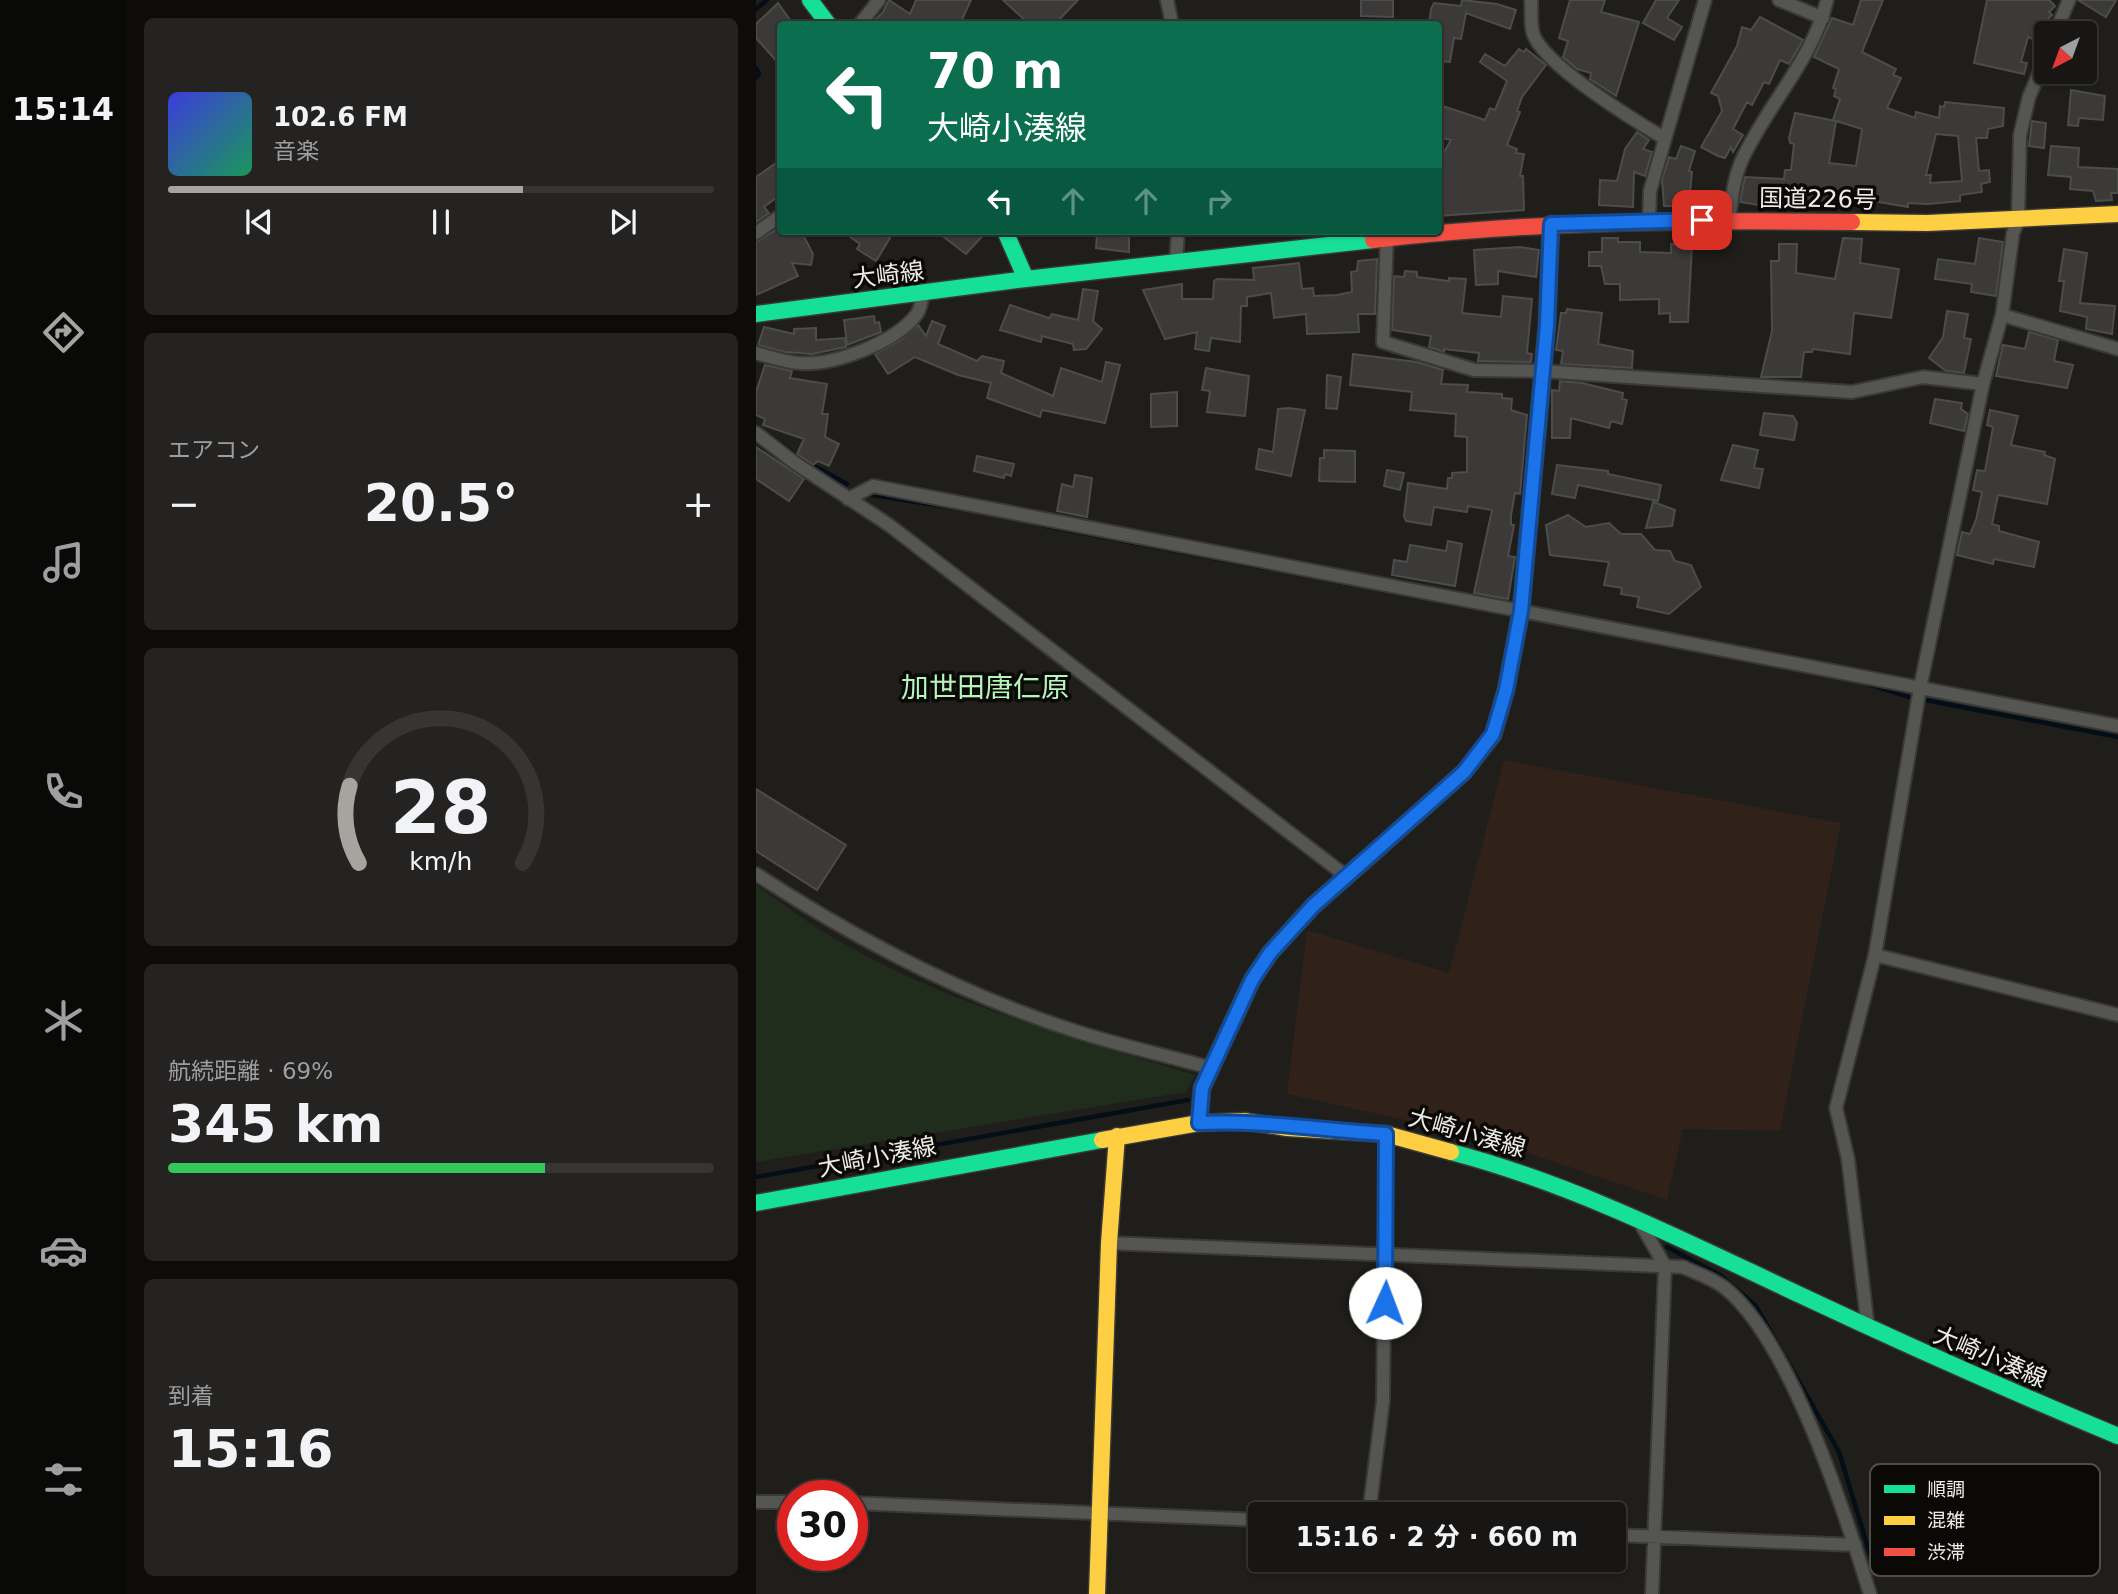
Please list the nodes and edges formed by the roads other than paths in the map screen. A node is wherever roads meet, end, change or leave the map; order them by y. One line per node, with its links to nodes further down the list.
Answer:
1 (810, 0): 10 (main road)
2 (879, 0): 11 (street)
3 (1167, 0): 12 (street)
4 (1531, 0): 15 (street)
5 (1704, 0): 15 (street)
6 (1779, 0): 9 (street)
7 (1827, 0): 9 (street)
8 (2069, 0): 13 (street)
9 (1823, 18): 19 (street)
10 (826, 21)
11 (862, 21)
12 (1171, 21)
13 (2060, 21)
14 (2035, 84): 20 (street)
15 (1664, 138): 18 (street)
16 (2118, 215): 20 (main road, 国道226号)
17 (777, 218): 23 (street)
18 (1649, 220): 19 (main road, 国道226号); 21 (main road, 国道226号)
19 (1729, 220): 20 (main road, 国道226号)
20 (2018, 221): 32 (street)
21 (1551, 224): 22 (main road, 国道226号); 35 (main road)
22 (1442, 232)
23 (756, 233)
24 (1007, 235): 29 (main road)
25 (1178, 235): 28 (street)
26 (1401, 235): 27 (main road, 国道226号)
27 (1387, 236): 28 (main road, 国道226号); 35 (street)
28 (1176, 263): 29 (main road, 国道226号)
29 (1026, 279): 30 (main road, 大崎線)
30 (923, 294): 31 (main road, 大崎線); 34 (street)
31 (756, 314)
32 (2002, 315): 33 (street); 36 (street)
33 (2118, 349)
34 (756, 353)
35 (1541, 371): 36 (street); 39 (main road)
36 (1983, 384): 40 (street)
37 (756, 433): 38 (street)
38 (848, 499): 39 (street); 43 (street)
39 (1521, 611): 40 (street); 43 (main road)
40 (1919, 693): 41 (street); 44 (street)
41 (2118, 726)
42 (756, 874): 46 (street)
43 (1346, 876): 46 (main road)
44 (1875, 955): 45 (street); 55 (street)
45 (2118, 1015)
46 (1211, 1068): 47 (main road)
47 (1199, 1123): 48 (main road, 大崎小湊線); 49 (main road, 大崎小湊線)
48 (1386, 1134): 51 (main road, 大崎小湊線); 53 (street)
49 (1117, 1136): 50 (main road, 大崎小湊線); 52 (main road)
50 (756, 1203)
51 (1638, 1219): 54 (street); 55 (main road, 大崎小湊線)
52 (1110, 1243): 53 (street); 61 (main road)
53 (1387, 1254): 54 (street); 59 (street)
54 (1665, 1266): 64 (street); 65 (street)
55 (1868, 1328): 56 (main road, 大崎小湊線)
56 (2118, 1436)
57 (756, 1502): 58 (street)
58 (777, 1502)
59 (1370, 1502)
60 (868, 1504): 61 (street)
61 (1100, 1513): 62 (street); 66 (main road)
62 (1248, 1519)
63 (1626, 1536): 64 (street)
64 (1655, 1537): 65 (street); 67 (street)
65 (1855, 1545): 68 (street)
66 (1097, 1594)
67 (1653, 1594)
68 (1870, 1594)

